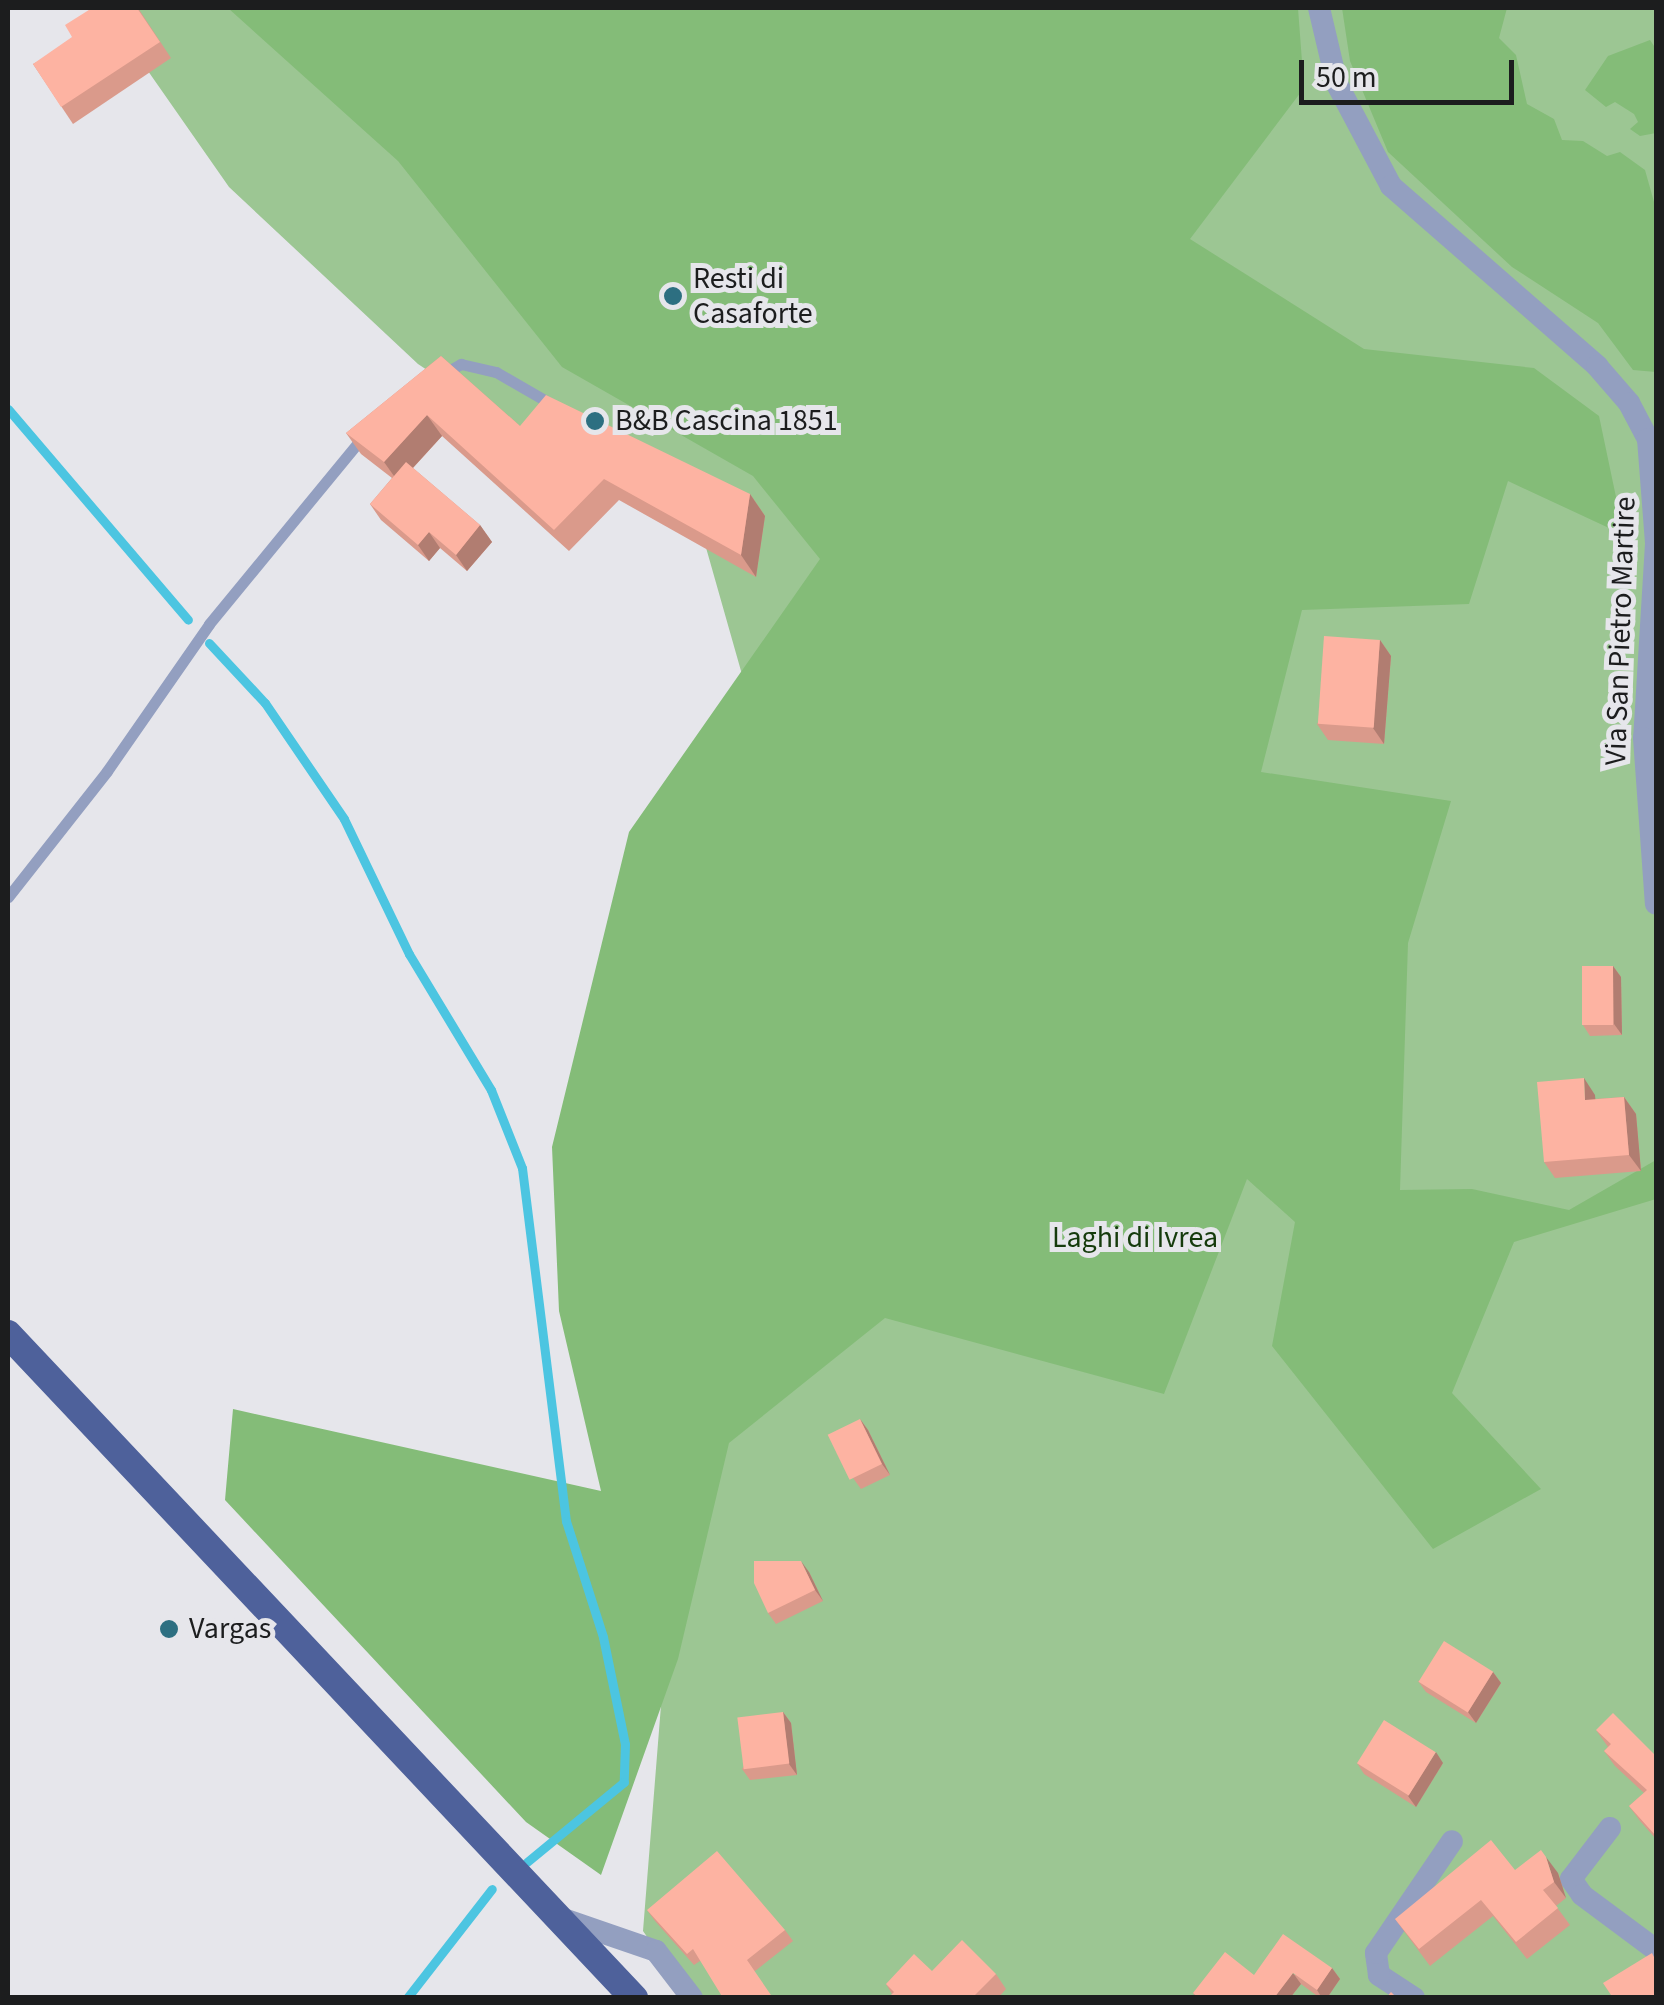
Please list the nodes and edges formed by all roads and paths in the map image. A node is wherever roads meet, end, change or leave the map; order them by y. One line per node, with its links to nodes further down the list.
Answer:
1 (1318, 8): 5 (street, Via San Pietro Martire)
2 (426, 383): 3 (lane)
3 (574, 415)
4 (379, 416): 6 (lane)
5 (1653, 842): 7 (street, Via San Pietro Martire)
6 (8, 898)
7 (1656, 904)
8 (8, 1334): 11 (main road)
9 (1610, 1828): 12 (street)
10 (1452, 1841): 15 (street)
11 (566, 1920): 13 (main road); 14 (street)
12 (1656, 1950)
13 (634, 1998)
14 (692, 1998)
15 (1414, 1998)

